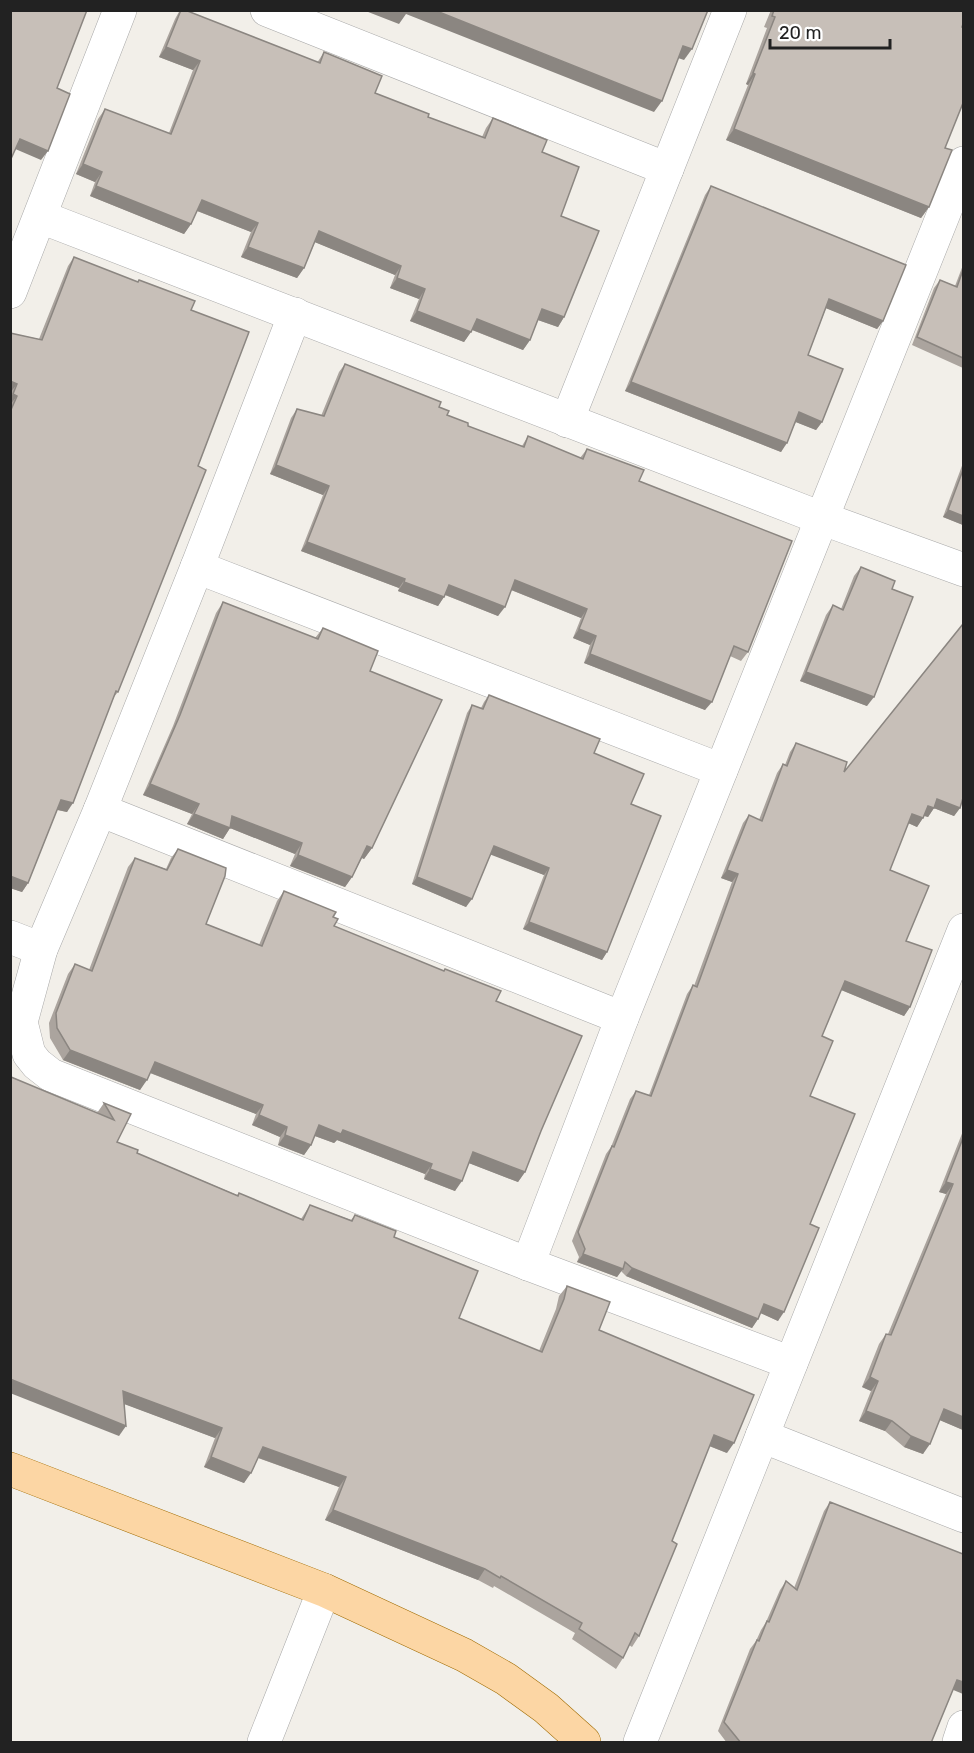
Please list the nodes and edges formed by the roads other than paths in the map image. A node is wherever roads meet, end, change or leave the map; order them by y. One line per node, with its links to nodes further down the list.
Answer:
1 (120, 10): 6 (street)
2 (267, 10): 5 (street)
3 (730, 10): 5 (street)
4 (963, 163): 10 (street)
5 (667, 169): 9 (street)
6 (41, 218): 7 (street); 8 (street)
7 (10, 292)
8 (295, 314): 9 (street); 11 (street)
9 (567, 421): 10 (street)
10 (821, 518): 12 (street); 13 (street)
11 (197, 567): 13 (street); 14 (street)
12 (963, 570)
13 (721, 770): 18 (street)
14 (100, 810): 17 (street); 18 (street)
15 (963, 930): 20 (street)
16 (10, 937): 17 (street)
17 (41, 949): 19 (street)
18 (622, 1018): 19 (street)
19 (528, 1264): 20 (street)
20 (791, 1363): 21 (street)
21 (762, 1436): 23 (street); 28 (street)
22 (10, 1469): 24 (main road)
23 (963, 1516)
24 (324, 1590): 26 (street); 27 (main road)
25 (963, 1727): 29 (street)
26 (264, 1743)
27 (584, 1743)
28 (640, 1743)
29 (959, 1743)

